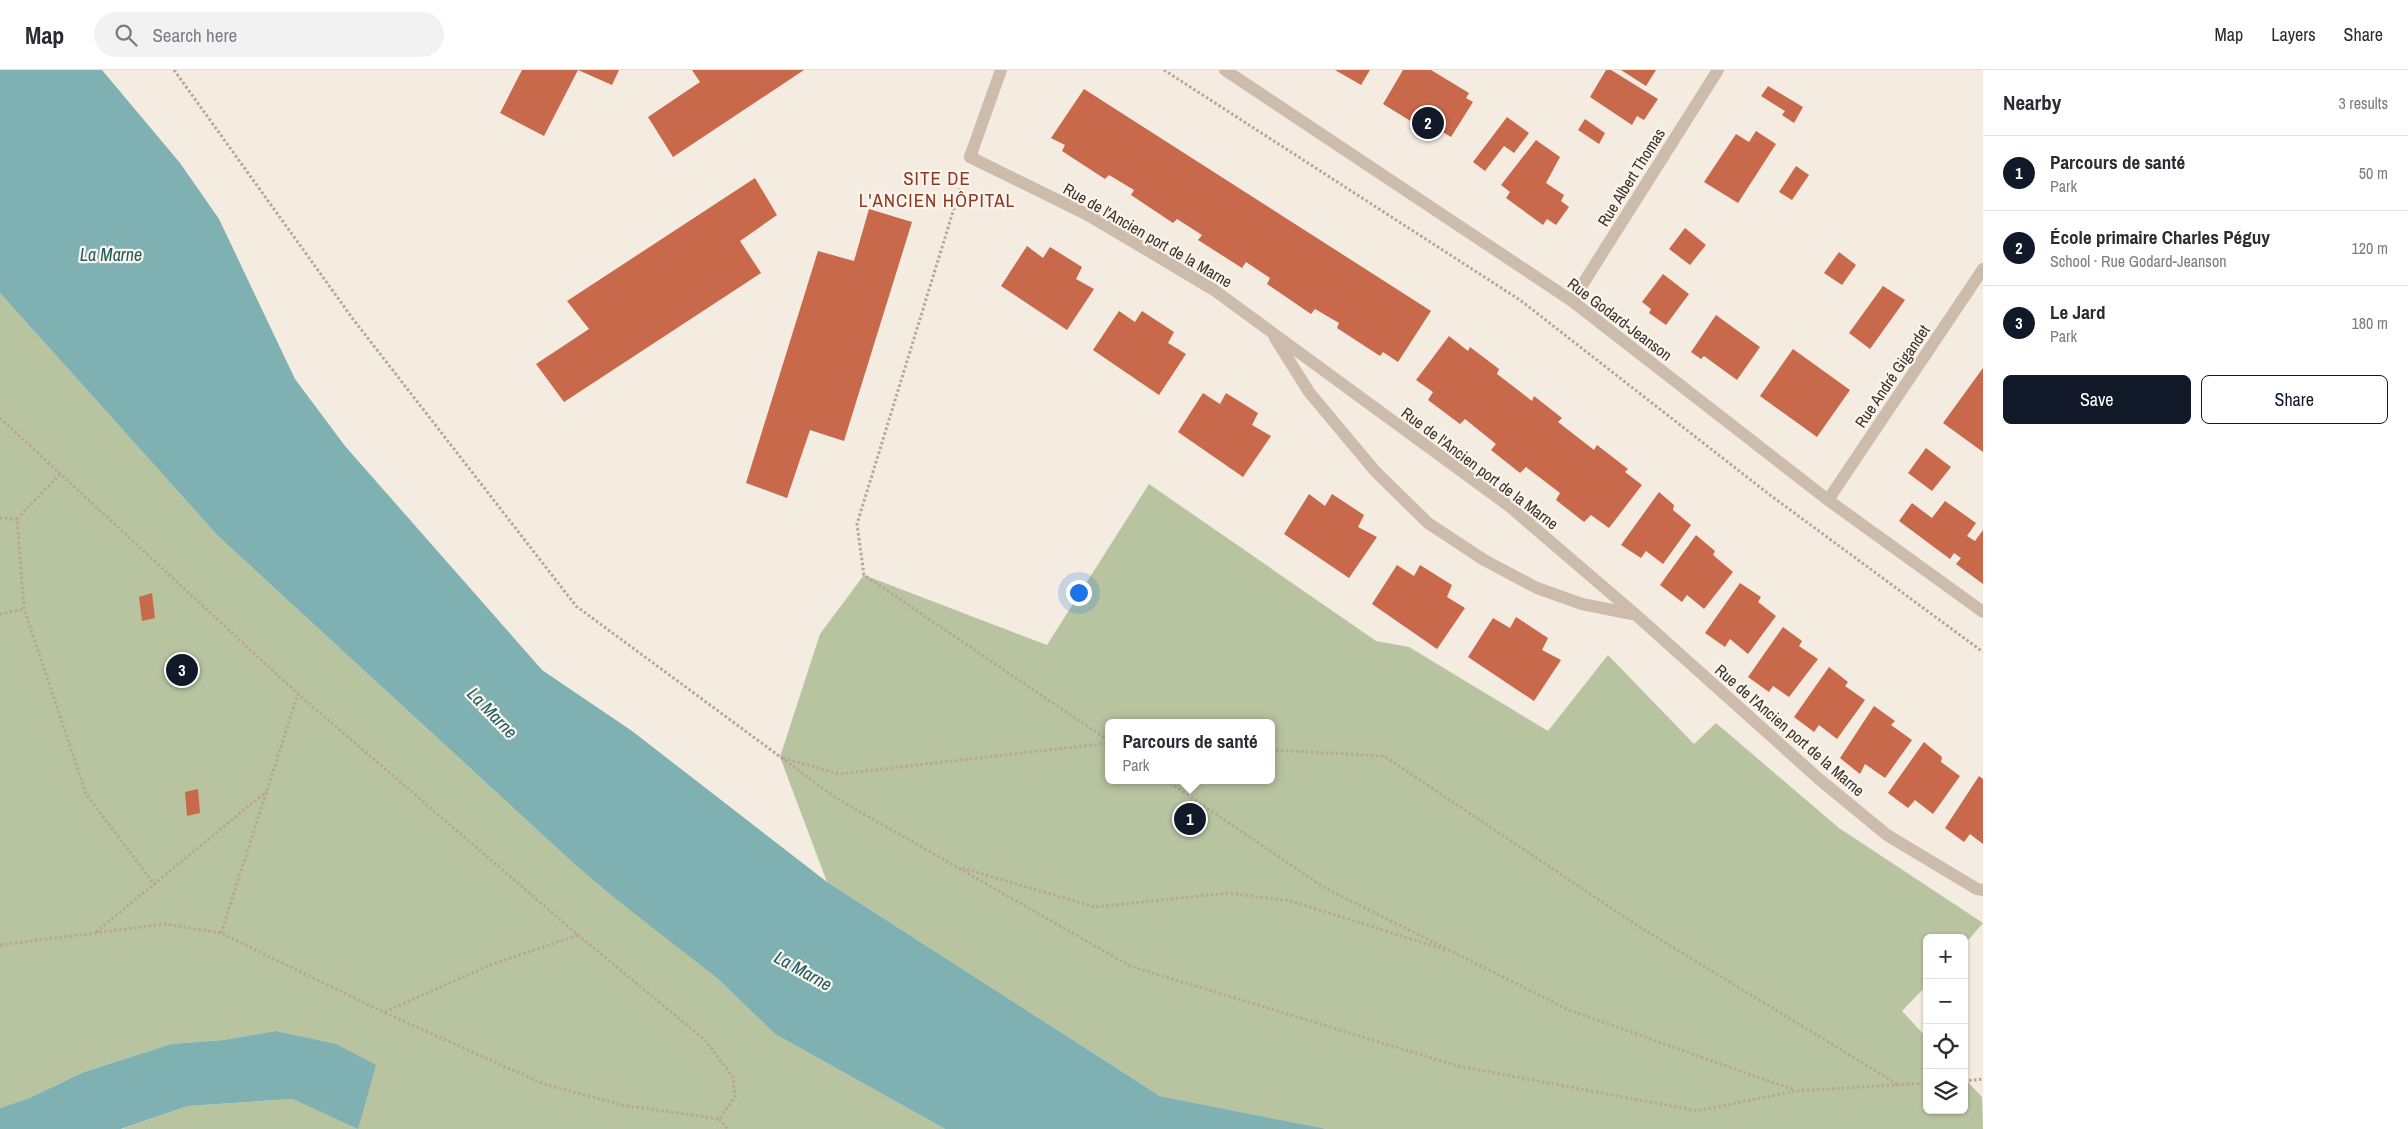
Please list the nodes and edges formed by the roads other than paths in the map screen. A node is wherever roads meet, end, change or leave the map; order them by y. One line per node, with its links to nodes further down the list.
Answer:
1 (1001, 70): 6 (street, Rue de l'Ancien port de la Marne)
2 (1225, 70): 5 (street, Rue Godard-Jeanson)
3 (1718, 70): 5 (street, Rue Albert Thomas)
4 (1983, 270): 7 (street, Rue André Gigandet)
5 (1572, 301): 7 (street, Rue Godard-Jeanson)
6 (1270, 331): 9 (street, Rue de l'Ancien port de la Marne); 9 (street)
7 (1828, 500): 8 (street, Rue Godard-Jeanson)
8 (1983, 612)
9 (1635, 614): 10 (street, Rue de l'Ancien port de la Marne)
10 (1983, 890)

